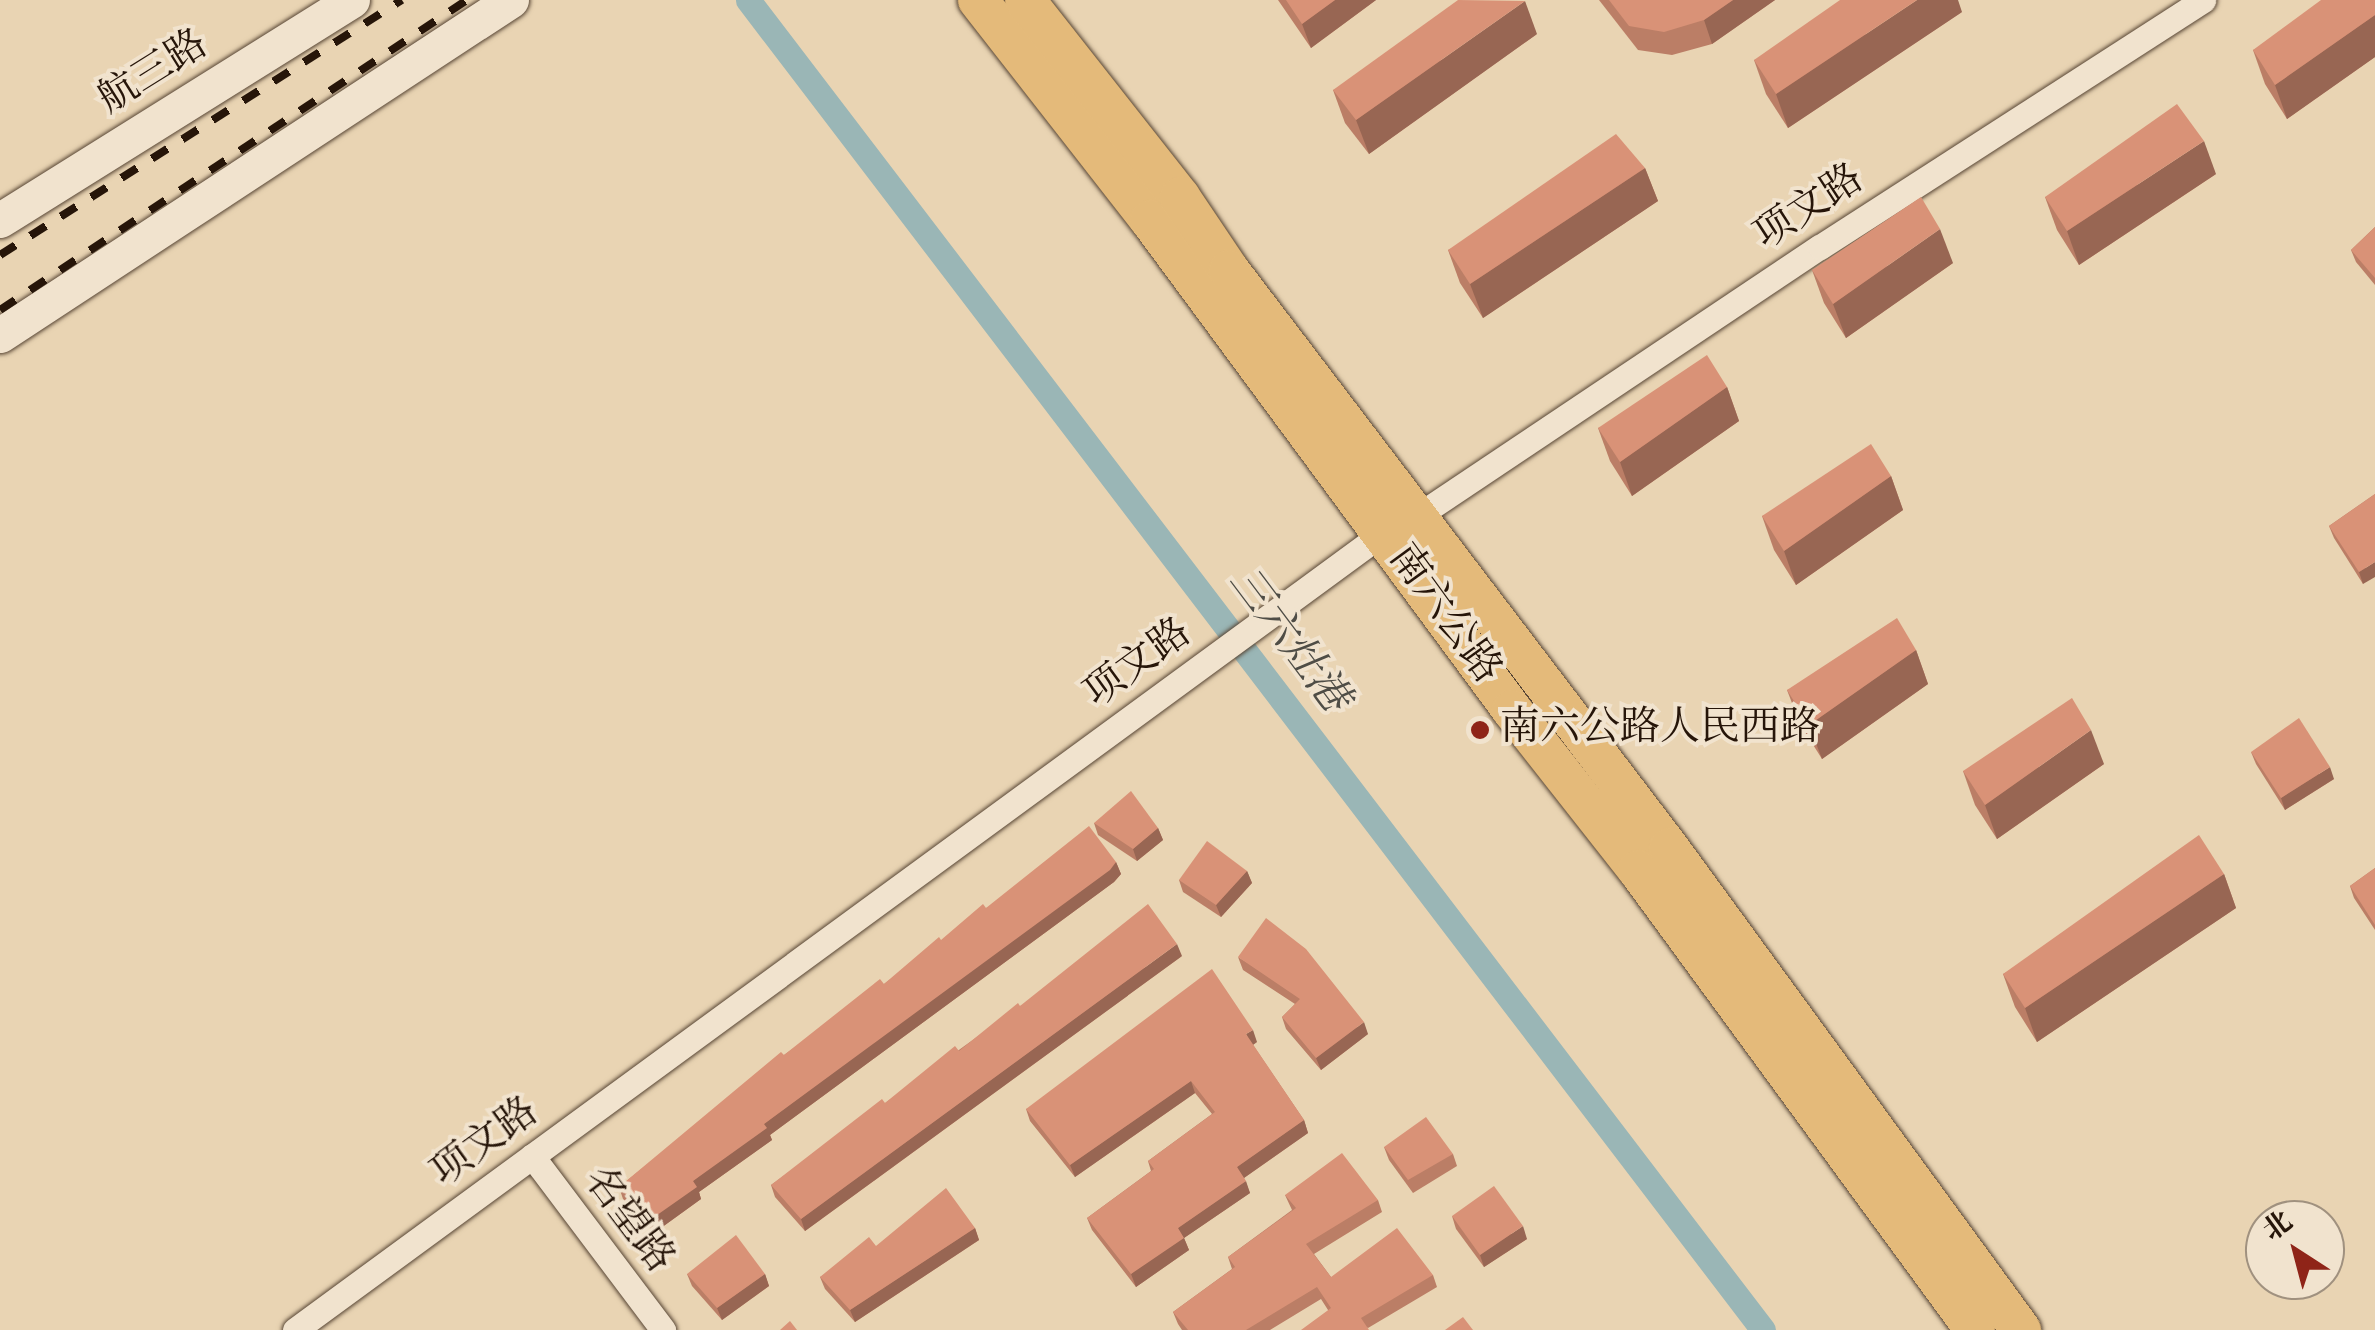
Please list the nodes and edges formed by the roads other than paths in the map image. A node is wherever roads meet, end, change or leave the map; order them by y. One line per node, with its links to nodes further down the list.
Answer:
1 (352, 0): 6 (main road, 航三路)
2 (511, 0): 7 (main road)
3 (978, 0): 8 (highway, 南六公路)
4 (1025, 0): 8 (highway, 南六公路)
5 (2204, 0): 8 (street, 项文路)
6 (0, 220)
7 (0, 335)
8 (1401, 523): 9 (street, 项文路); 12 (highway, 南六公路); 13 (highway, 南六公路)
9 (532, 1156): 10 (street, 项文路); 11 (street, 名望路)
10 (295, 1330)
11 (663, 1330)
12 (1975, 1330)
13 (2021, 1330)

